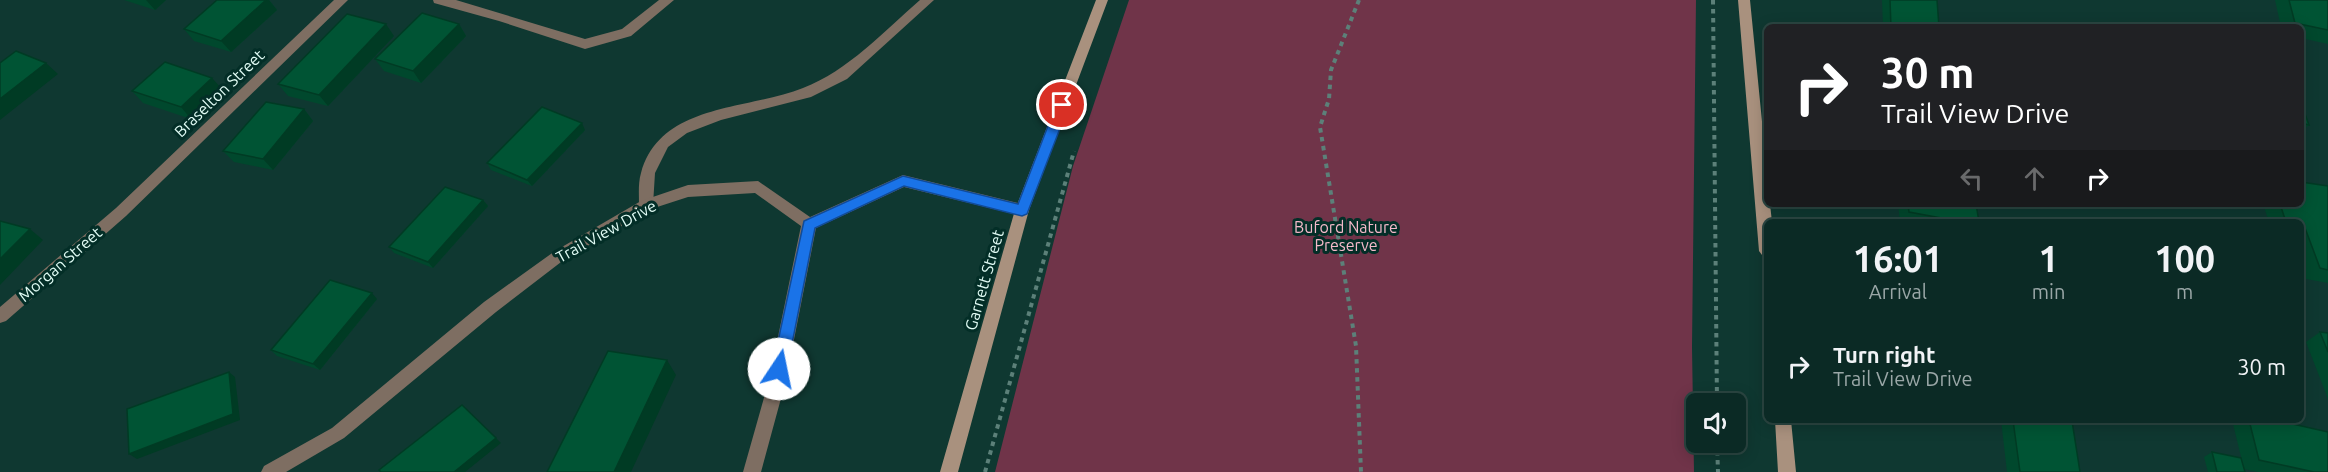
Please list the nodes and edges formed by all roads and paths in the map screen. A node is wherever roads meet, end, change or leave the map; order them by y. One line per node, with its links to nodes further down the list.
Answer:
1 (342, 0): 12 (street, Braselton Street)
2 (439, 0): 3 (street)
3 (668, 0)
4 (928, 0): 10 (street)
5 (1102, 0): 11 (street, Garnett Street)
6 (1359, 0): 23 (path)
7 (1713, 0): 16 (path)
8 (1744, 0): 13 (street)
9 (1074, 150): 22 (path)
10 (646, 205): 14 (street, Trail View Drive); 19 (street, Trail View Drive)
11 (1022, 210): 14 (street); 21 (street, Garnett Street)
12 (121, 212): 15 (street, Morgan Street)
13 (1764, 219)
14 (809, 224): 20 (street)
15 (0, 316)
16 (1717, 393)
17 (1783, 423): 25 (street)
18 (1717, 453): 24 (path)
19 (270, 472)
20 (752, 472)
21 (949, 472)
22 (985, 472)
23 (1361, 472)
24 (1718, 472)
25 (1787, 472)

